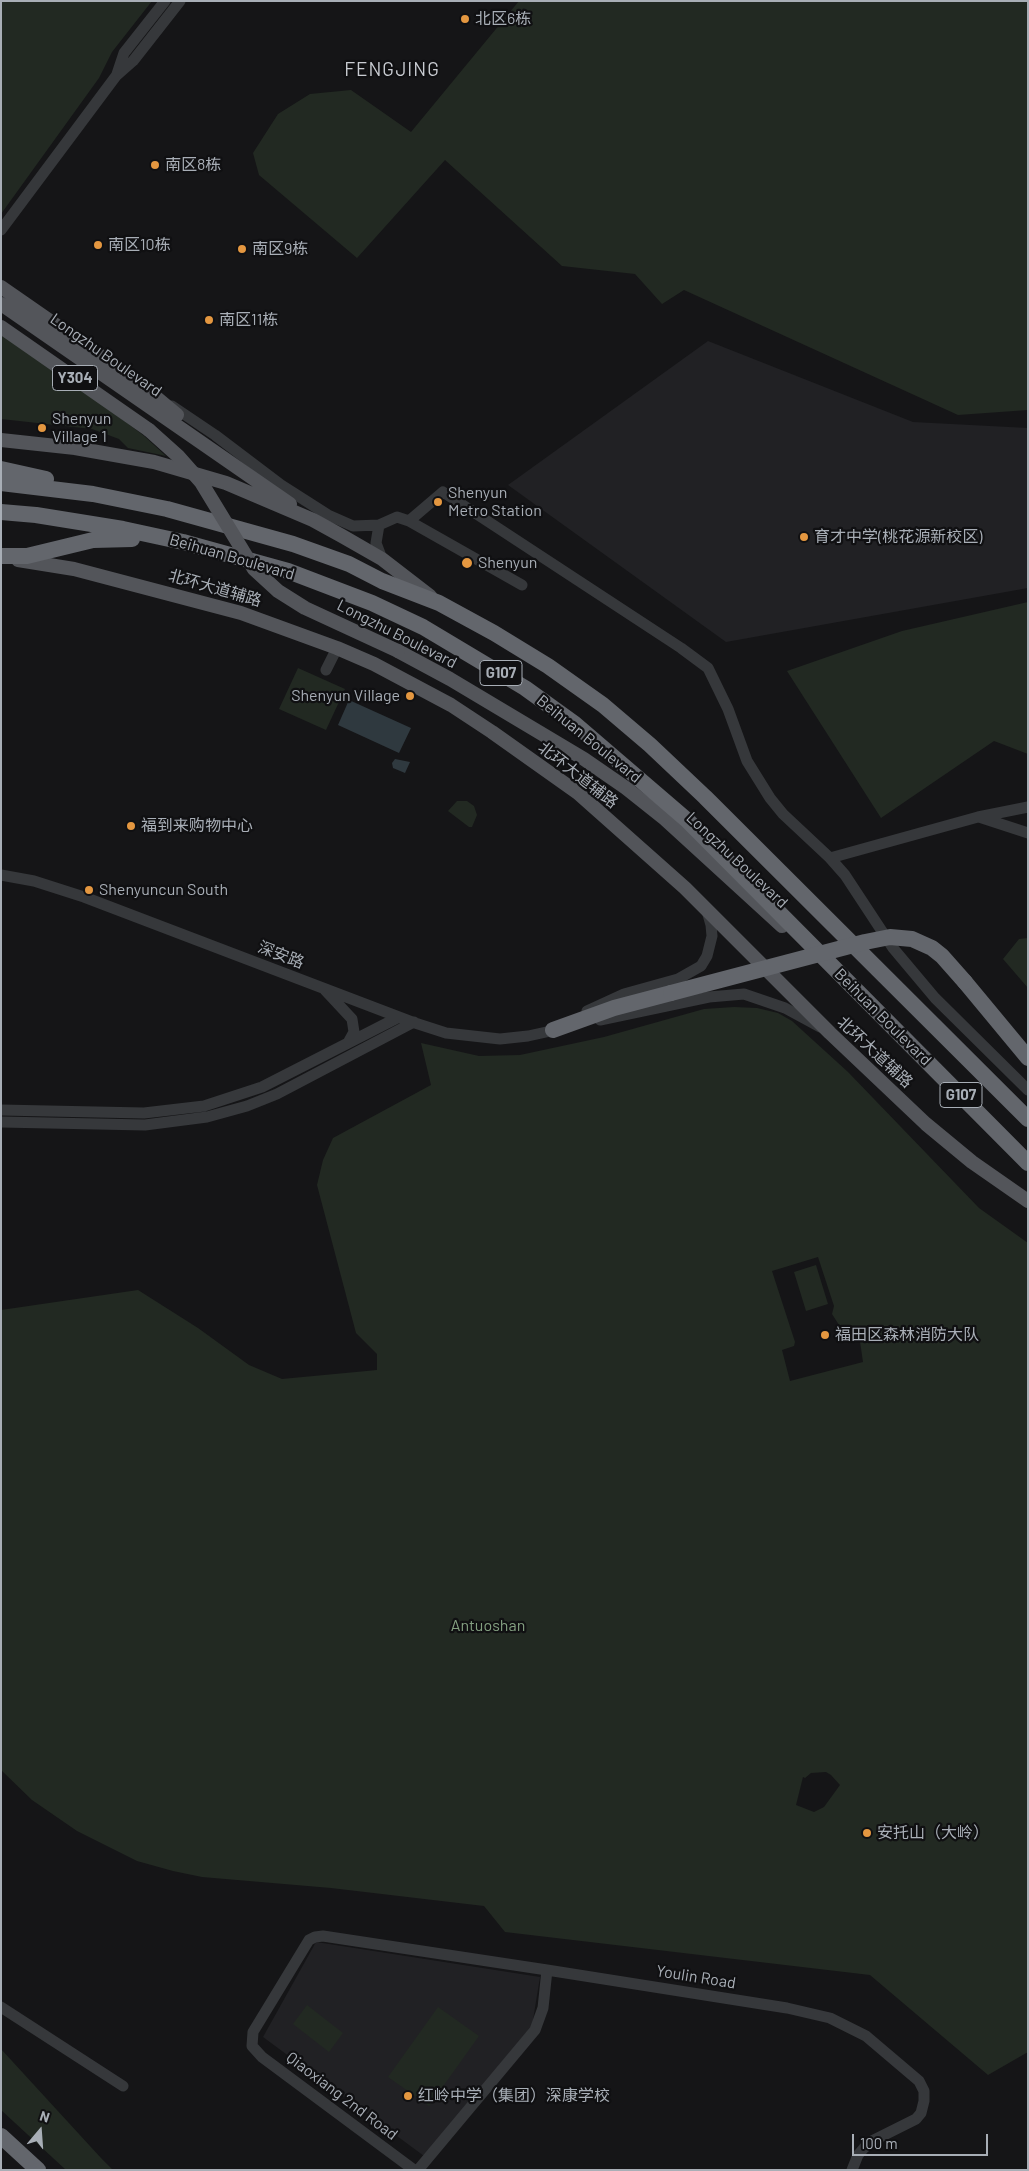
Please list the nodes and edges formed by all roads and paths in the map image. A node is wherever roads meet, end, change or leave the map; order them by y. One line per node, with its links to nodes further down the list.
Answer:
1 (165, 1): 3 (street)
2 (180, 1): 3 (street)
3 (116, 76): 4 (street)
4 (1, 230)
5 (1, 287): 7 (main road)
6 (1, 294): 7 (main road)
7 (20, 301): 10 (main road)
8 (1, 304): 13 (main road, Longzhu Boulevard)
9 (1, 327): 36 (main road, Longzhu Boulevard / Y304, bridge)
10 (135, 380): 13 (main road); 19 (street)
11 (1, 440): 17 (main road)
12 (1, 469): 15 (highway)
13 (255, 480): 17 (main road, Longzhu Boulevard)
14 (1, 483): 15 (highway, Beihuan Boulevard / G107)
15 (93, 494): 24 (highway, Beihuan Boulevard / G107)
16 (1, 512): 20 (highway, Beihuan Boulevard / G107)
17 (313, 520): 22 (main road)
18 (409, 521): 19 (street); 23 (street); 30 (street)
19 (379, 525): 22 (street)
20 (183, 542): 21 (highway); 36 (highway, Beihuan Boulevard / G107)
21 (1, 557): 25 (main road, 北环大道辅路)
22 (382, 559): 24 (main road)
23 (522, 585)
24 (439, 603): 43 (highway, Beihuan Boulevard / G107)
25 (336, 648): 26 (street); 32 (main road, 北环大道辅路)
26 (326, 670)
27 (1028, 807): 28 (street)
28 (978, 817): 29 (street); 30 (street)
29 (1028, 833)
30 (830, 858): 41 (street)
31 (1, 875): 33 (street, 深安路)
32 (707, 911): 37 (street); 38 (main road, 北环大道辅路)
33 (322, 988): 34 (street, 深安路); 39 (street)
34 (399, 1017): 35 (street, 深安路); 39 (street)
35 (414, 1022): 37 (street, 深安路); 44 (street)
36 (894, 1028): 45 (highway, Beihuan Boulevard / G107)
37 (553, 1030): 38 (street); 40 (highway, bridge)
38 (830, 1033): 46 (main road, 北环大道辅路)
39 (348, 1043): 42 (street)
40 (1028, 1058)
41 (1028, 1090)
42 (1, 1110)
43 (1028, 1119)
44 (1, 1122)
45 (1028, 1162)
46 (1028, 1201)
47 (547, 1970): 49 (street, Youlin Road); 54 (street); 55 (street, Youlin Road)
48 (1, 2007): 50 (street)
49 (252, 2046): 53 (street, Qiaoxiang 2nd Road)
50 (123, 2086)
51 (1, 2136): 52 (highway)
52 (38, 2170)
53 (414, 2170)
54 (418, 2170)
55 (852, 2170)

